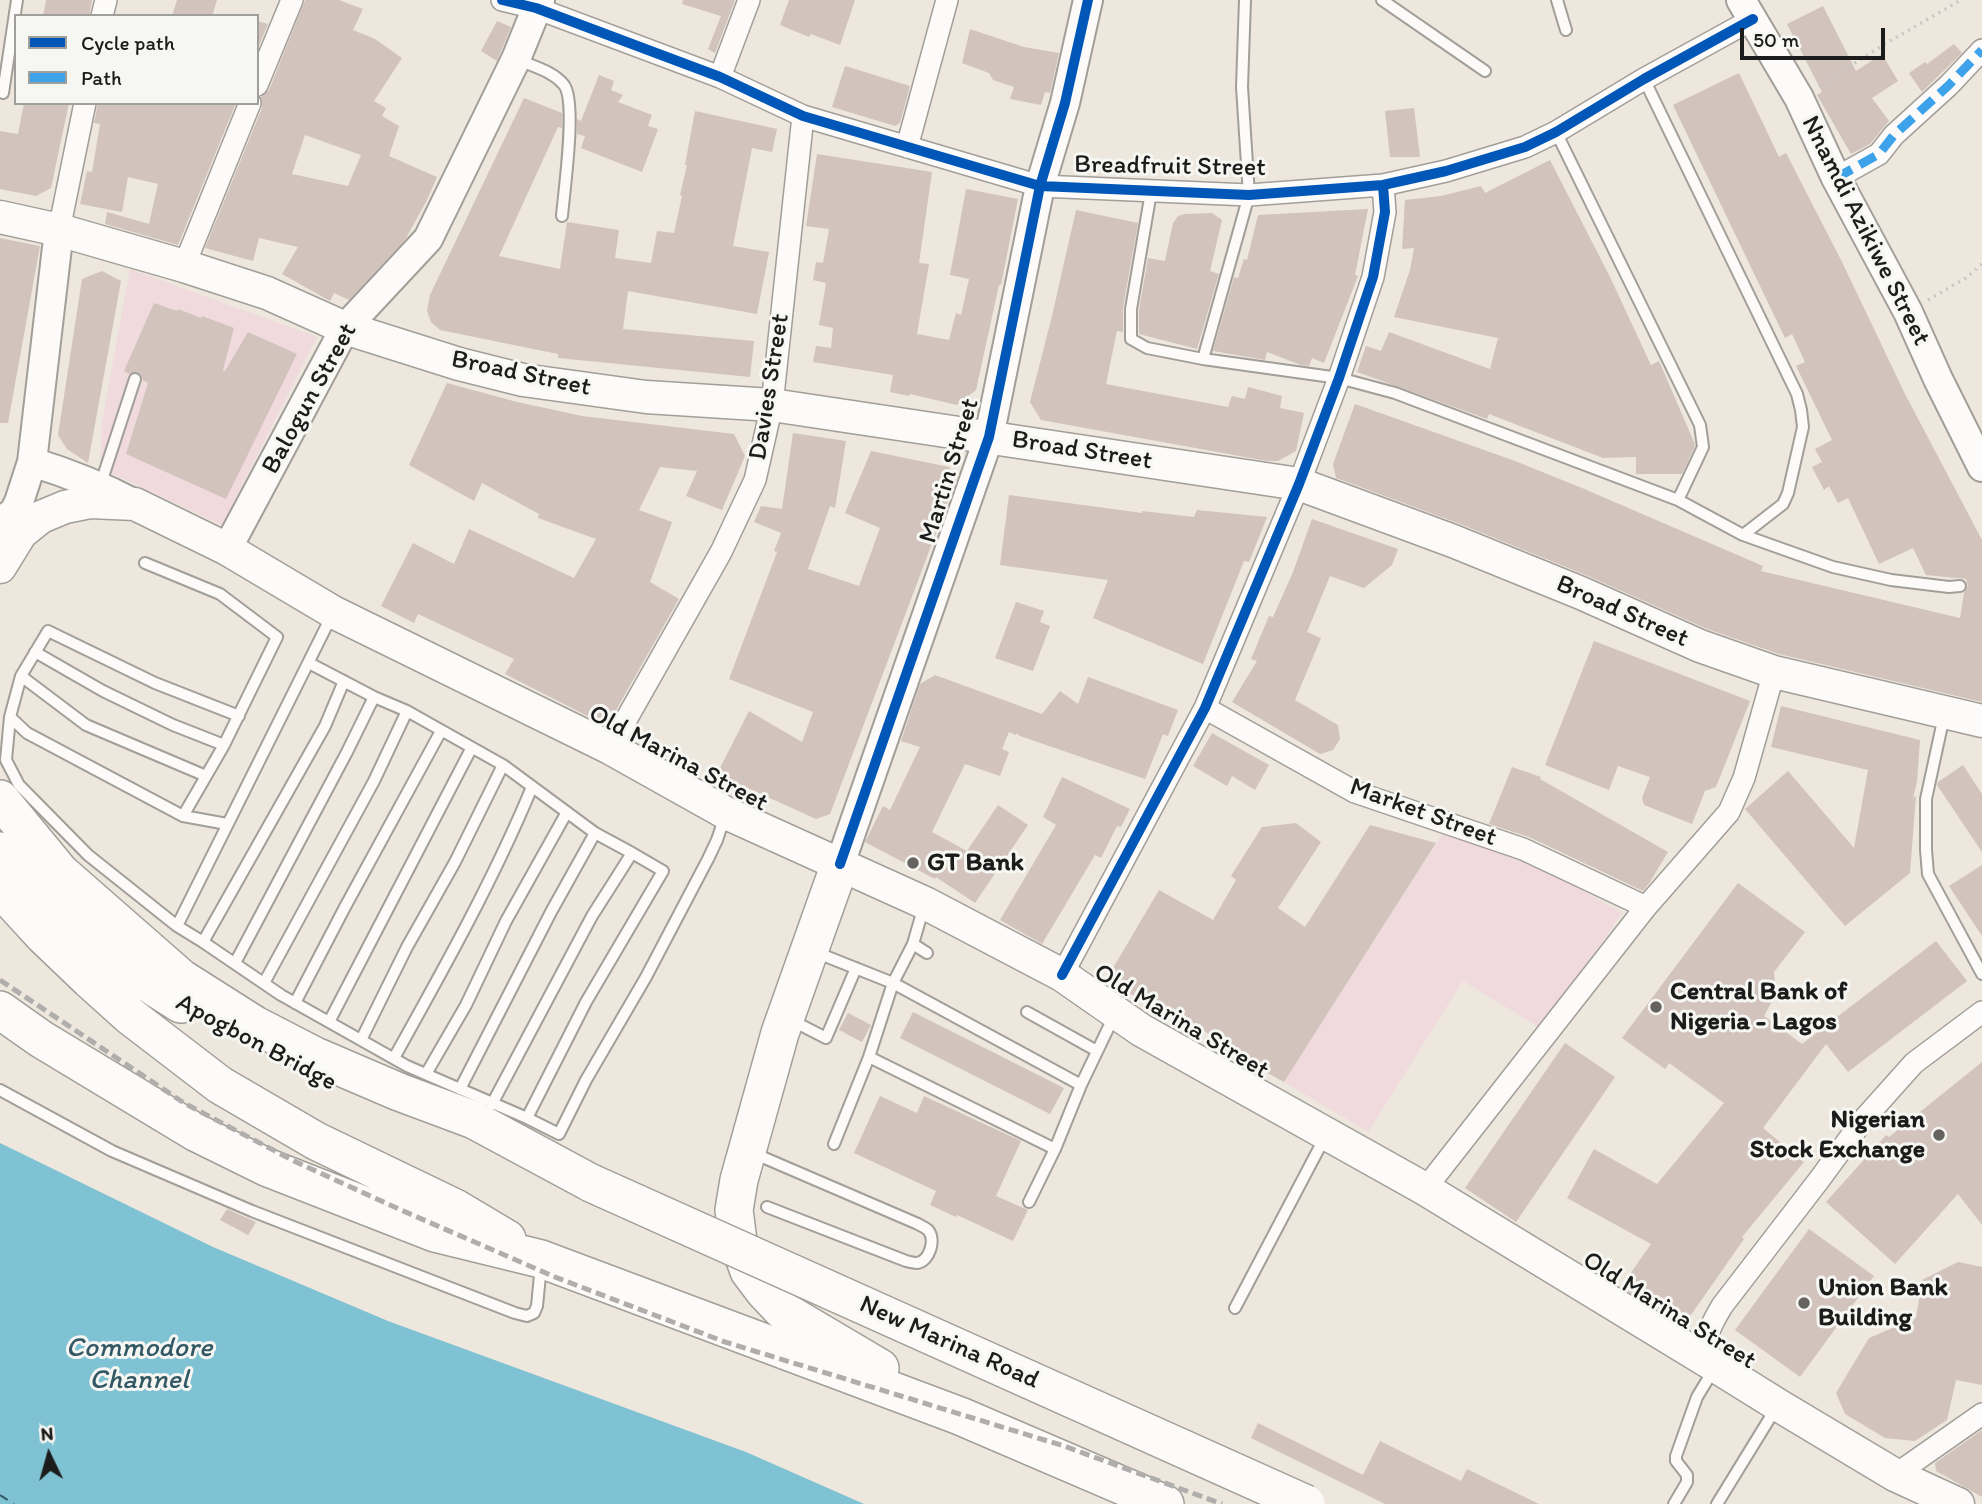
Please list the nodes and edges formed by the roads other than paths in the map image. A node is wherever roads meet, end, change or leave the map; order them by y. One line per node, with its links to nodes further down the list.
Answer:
1 (292, 0): 18 (street)
2 (502, 0): 9 (street, Breadfruit Street)
3 (749, 0): 16 (street)
4 (947, 0): 24 (street)
5 (1088, 0): 27 (main road, Martin Street)
6 (1245, 0): 29 (lane)
7 (1382, 0): 15 (lane)
8 (1557, 0): 12 (lane)
9 (538, 4): 14 (main road, Balogun Street); 16 (street, Breadfruit Street)
10 (1747, 10): 17 (street, Breadfruit Street); 25 (main road, Nnamdi Azikiwe Street)
11 (14, 14): 19 (lane)
12 (1566, 30)
13 (1982, 50): 25 (street)
14 (516, 59): 31 (lane); 34 (main road, Balogun Street)
15 (1485, 71)
16 (720, 77): 22 (street, Breadfruit Street)
17 (1644, 79): 23 (street, Breadfruit Street); 47 (lane)
18 (259, 80)
19 (3, 93)
20 (85, 105): 32 (street)
21 (249, 105): 33 (street)
22 (803, 116): 24 (street, Breadfruit Street); 38 (street, Davies Street)
23 (1556, 132): 26 (street, Breadfruit Street); 44 (lane)
24 (907, 147): 27 (street, Breadfruit Street)
25 (1836, 178): 41 (main road, Nnamdi Azikiwe Street)
26 (1383, 184): 29 (street, Breadfruit Street); 36 (street)
27 (1040, 186): 28 (street, Breadfruit Street); 39 (main road, Martin Street)
28 (1150, 192): 29 (street, Breadfruit Street); 35 (lane)
29 (1249, 195): 35 (lane)
30 (0, 216): 32 (main road, Broad Street)
31 (562, 216)
32 (59, 230): 33 (main road, Broad Street); 40 (main road)
33 (184, 266): 34 (main road, Broad Street)
34 (345, 328): 38 (main road, Broad Street); 48 (main road, Balogun Street)
35 (1203, 359): 36 (lane)
36 (1339, 378): 42 (street); 44 (lane)
37 (135, 379): 43 (lane)
38 (772, 405): 39 (main road, Broad Street); 67 (street, Davies Street)
39 (989, 437): 42 (main road, Broad Street); 80 (main road, Martin Street)
40 (32, 462): 43 (main road, Old Marina Street); 46 (main road)
41 (1982, 467)
42 (1300, 484): 55 (main road, Broad Street); 59 (street)
43 (100, 486): 45 (main road, Old Marina Street)
44 (1678, 500): 47 (lane)
45 (135, 504): 48 (main road, Old Marina Street); 50 (main road, Old Marina Street)
46 (0, 522)
47 (1743, 535): 51 (lane)
48 (227, 548): 52 (main road, Old Marina Street)
49 (145, 563): 62 (lane)
50 (0, 567)
51 (1959, 586)
52 (333, 612): 54 (lane); 67 (main road, Old Marina Street)
53 (35, 652): 56 (lane); 62 (lane); 66 (lane)
54 (309, 663): 57 (lane); 76 (lane)
55 (1774, 673): 61 (main road, Broad Street); 83 (street)
56 (21, 676): 63 (lane); 70 (lane)
57 (344, 681): 58 (lane); 85 (lane)
58 (374, 696): 60 (lane); 89 (lane)
59 (1205, 708): 83 (street, Market Street); 92 (street)
60 (407, 711): 65 (lane); 94 (lane)
61 (1944, 713): 64 (main road, Broad Street); 91 (lane)
62 (239, 716): 66 (lane)
63 (10, 717): 75 (lane); 84 (lane)
64 (1982, 721)
65 (441, 731): 68 (lane); 95 (lane)
66 (224, 745): 70 (lane)
67 (610, 748): 74 (main road, Old Marina Street)
68 (471, 749): 69 (lane); 101 (lane)
69 (503, 765): 71 (lane); 102 (lane)
70 (206, 776): 75 (lane)
71 (532, 787): 73 (lane); 105 (lane)
72 (0, 799): 116 (highway)
73 (567, 812): 77 (lane); 106 (lane)
74 (726, 813): 80 (main road, Old Marina Street); 111 (lane)
75 (183, 816): 76 (lane)
76 (227, 824): 84 (lane)
77 (595, 834): 79 (lane); 108 (lane)
78 (0, 851): 116 (highway, Apogbon Bridge)
79 (632, 853): 110 (lane); 111 (lane)
80 (840, 864): 82 (main road, Old Marina Street); 87 (highway)
81 (0, 888): 120 (highway, Apogbon Bridge)
82 (925, 903): 86 (lane); 92 (main road, Old Marina Street)
83 (1646, 907): 117 (street)
84 (177, 926): 85 (lane)
85 (203, 942): 89 (lane)
86 (913, 944): 88 (lane); 93 (lane)
87 (809, 949): 90 (lane); 100 (highway)
88 (927, 953)
89 (235, 963): 94 (lane)
90 (856, 968): 93 (lane); 100 (lane)
91 (1982, 974)
92 (1062, 975): 98 (main road, Old Marina Street)
93 (893, 983): 104 (lane); 107 (lane)
94 (264, 984): 95 (lane)
95 (295, 1003): 101 (lane)
96 (0, 1010): 120 (highway)
97 (1027, 1012): 103 (lane)
98 (1115, 1012): 103 (lane); 112 (main road, Old Marina Street)
99 (1982, 1012): 122 (street)
100 (786, 1017): 115 (highway)
101 (330, 1022): 102 (lane)
102 (361, 1040): 105 (lane)
103 (1097, 1051): 107 (lane)
104 (869, 1057): 113 (lane); 114 (lane)
105 (394, 1058): 106 (lane)
106 (426, 1074): 108 (lane)
107 (1081, 1085): 114 (lane)
108 (460, 1089): 110 (lane)
109 (0, 1090): 120 (lane)
110 (492, 1104): 111 (lane)
111 (527, 1118)
112 (1326, 1135): 117 (main road, Old Marina Street); 121 (lane)
113 (834, 1144)
114 (1055, 1149): 118 (lane)
115 (747, 1150): 119 (lane); 125 (highway)
116 (591, 1183): 128 (highway, New Marina Road, bridge)
117 (1425, 1189): 122 (main road, Old Marina Street)
118 (1029, 1202)
119 (767, 1206)
120 (541, 1259): 125 (highway)
121 (1235, 1308)
122 (1712, 1364): 123 (main road, Old Marina Street); 129 (lane)
123 (1778, 1405): 126 (main road, Old Marina Street); 130 (lane)
124 (1982, 1414): 126 (street)
125 (961, 1416): 127 (highway)
126 (1895, 1475): 131 (main road, Old Marina Street)
127 (1165, 1504)
128 (1306, 1504)
129 (1674, 1504)
130 (1717, 1504)
131 (1958, 1504)

